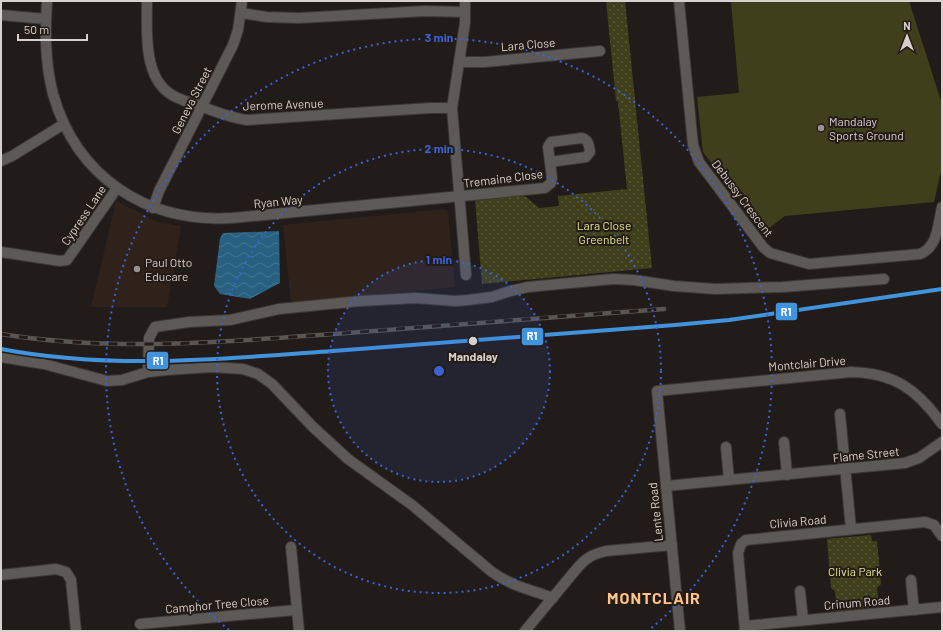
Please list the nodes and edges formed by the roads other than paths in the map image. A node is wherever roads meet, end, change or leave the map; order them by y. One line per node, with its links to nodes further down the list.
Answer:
1 (47, 1): 9 (street, Ryan Way)
2 (147, 1): 12 (street, Jerome Avenue)
3 (242, 1): 7 (street, Geneva Street)
4 (465, 1): 6 (street)
5 (679, 1): 19 (street, Debussy Crescent)
6 (465, 12): 7 (street); 11 (street)
7 (240, 13): 12 (street, Geneva Street)
8 (1, 15): 9 (street)
9 (46, 19): 14 (street, Ryan Way)
10 (600, 51): 11 (street, Lara Close)
11 (459, 62): 13 (street)
12 (202, 107): 13 (street, Jerome Avenue); 20 (street, Geneva Street)
13 (452, 108): 18 (street)
14 (64, 124): 15 (street); 17 (street, Ryan Way)
15 (1, 161)
16 (550, 162): 18 (street, Tremaine Close)
17 (117, 188): 20 (street, Ryan Way); 21 (street, Cypress Lane)
18 (459, 197): 20 (street, Ryan Way); 22 (street)
19 (942, 207)
20 (153, 208)
21 (1, 252)
22 (466, 275)
23 (884, 279): 25 (street)
24 (1, 357): 25 (street)
25 (148, 372): 43 (street)
26 (657, 391): 28 (street, Montclair Drive); 35 (street, Lente Road)
27 (840, 414): 32 (street)
28 (942, 424)
29 (784, 442): 33 (street)
30 (942, 442): 32 (street, Flame Street)
31 (726, 447): 34 (street)
32 (845, 469): 33 (street, Flame Street); 36 (street)
33 (787, 475): 34 (street, Flame Street)
34 (729, 480): 35 (street, Flame Street)
35 (666, 486): 38 (street, Lente Road)
36 (851, 530): 37 (street, Clivia Road); 49 (street, Clivia Road)
37 (942, 536)
38 (672, 545): 43 (street); 53 (street, Lente Road)
39 (291, 547): 45 (street)
40 (1, 575): 50 (street)
41 (912, 580): 46 (street)
42 (800, 591): 47 (street)
43 (553, 598): 52 (street)
44 (942, 607): 46 (street, Crinum Road)
45 (296, 610): 48 (street, Camphor Tree Close); 51 (street)
46 (914, 610): 47 (street, Crinum Road)
47 (802, 620): 49 (street, Crinum Road)
48 (140, 624)
49 (745, 628)
50 (76, 631)
51 (298, 631)
52 (525, 631)
53 (680, 631)

